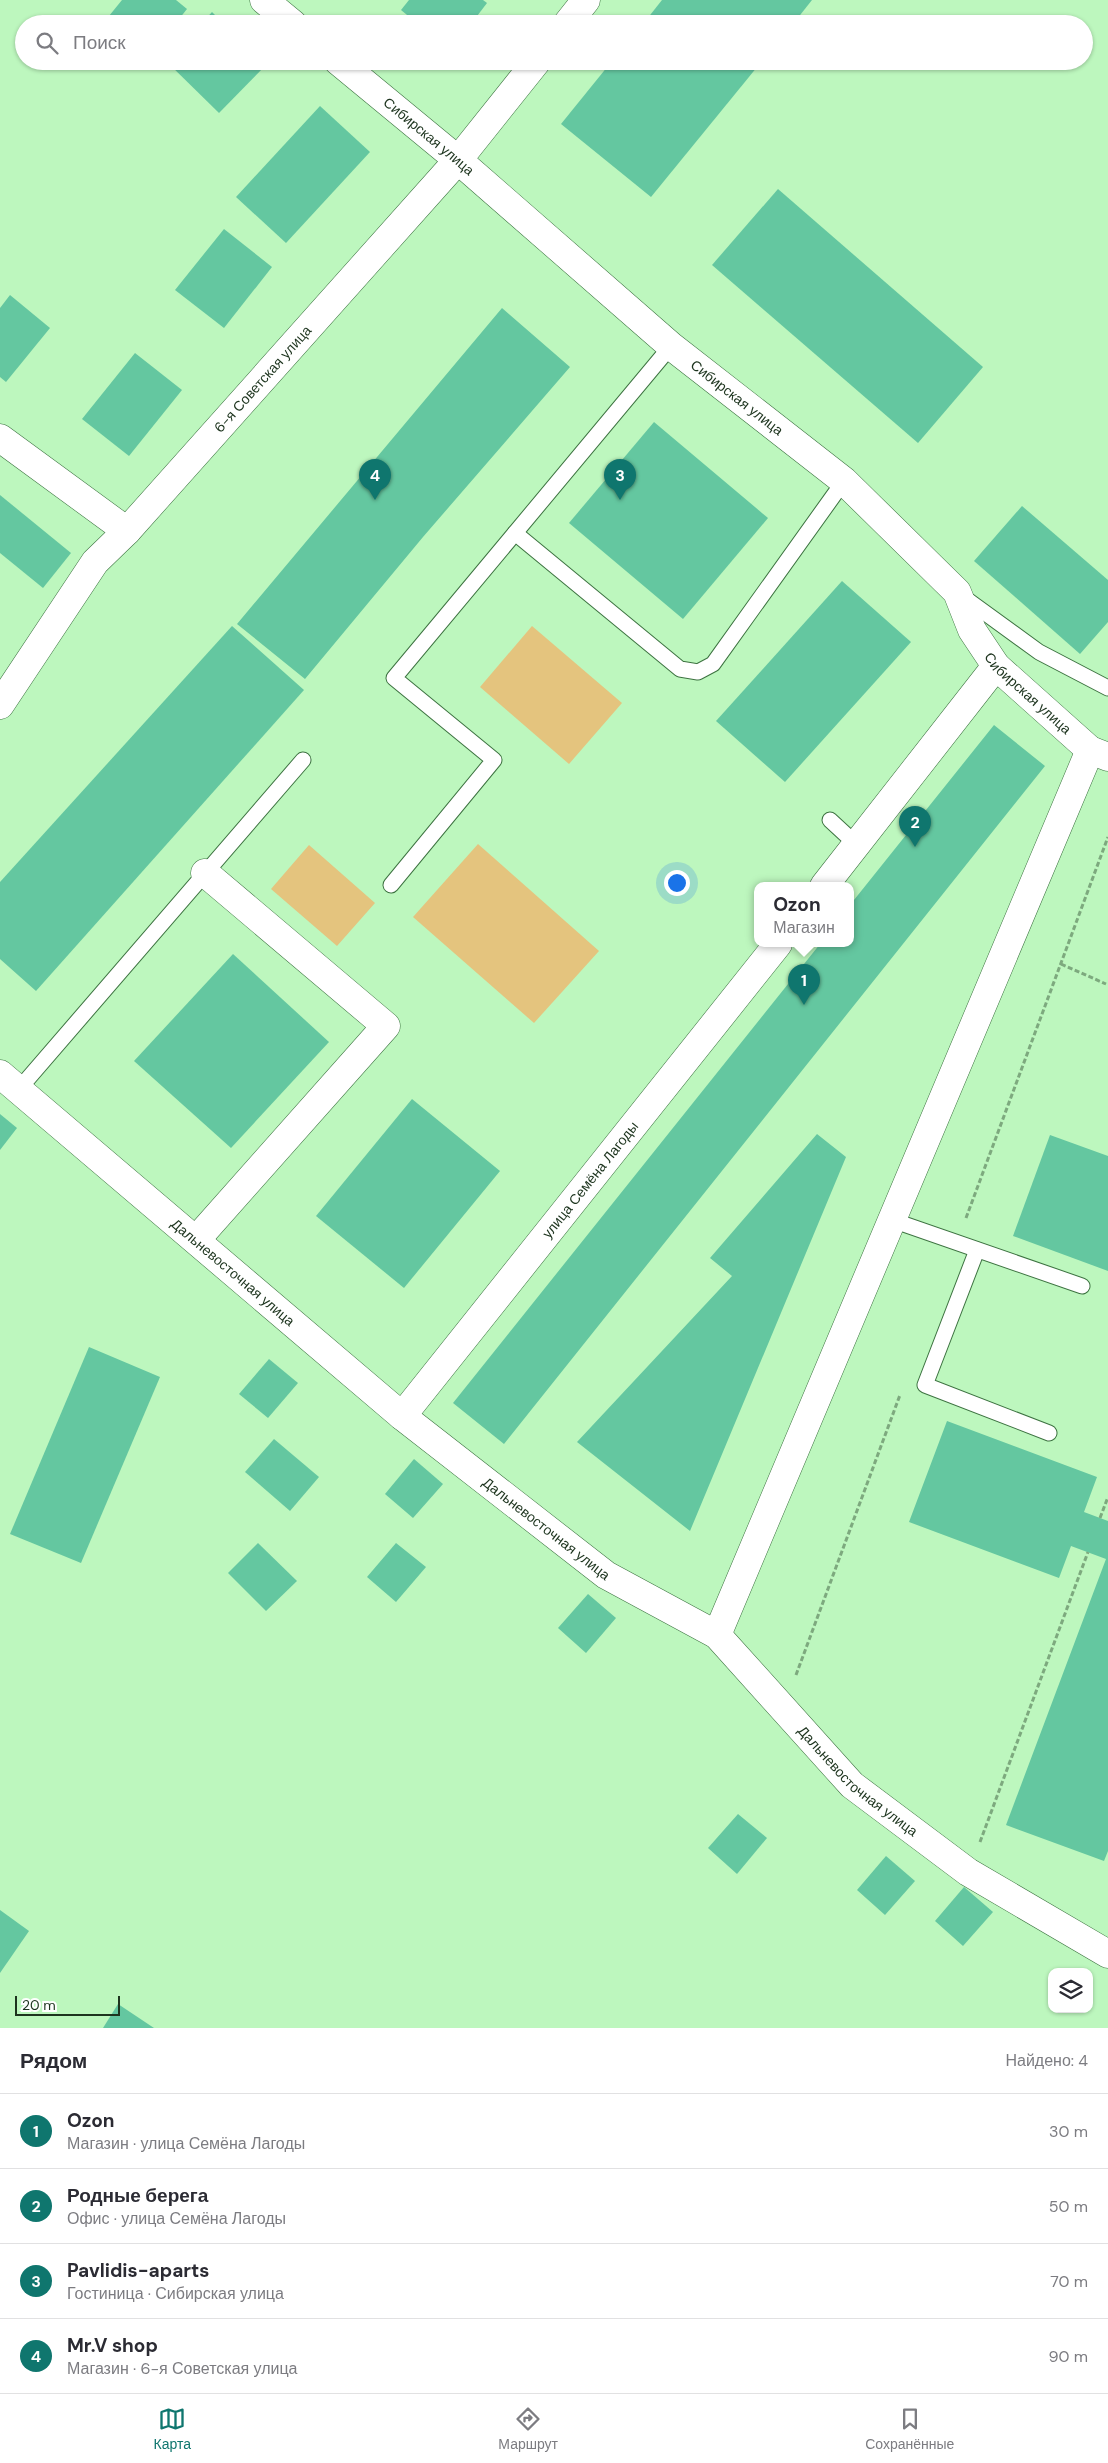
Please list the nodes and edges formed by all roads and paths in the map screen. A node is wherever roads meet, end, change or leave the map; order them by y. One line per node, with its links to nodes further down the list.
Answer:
1 (264, 0): 3 (street)
2 (586, 0): 4 (street)
3 (282, 15)
4 (574, 15)
5 (349, 70): 7 (street, Сибирская улица)
6 (530, 70): 7 (street, 6-я Советская улица)
7 (458, 160): 8 (street, Сибирская улица); 11 (street, 6-я Советская улица)
8 (671, 346): 10 (street, Сибирская улица); 12 (lane)
9 (0, 438): 11 (street)
10 (844, 481): 12 (lane); 13 (street, Сибирская улица)
11 (127, 531): 16 (street, 6-я Советская улица)
12 (515, 533): 23 (lane)
13 (957, 592): 14 (street, Сибирская улица); 15 (lane)
14 (996, 666): 17 (street, Сибирская улица); 20 (street)
15 (1108, 688)
16 (0, 705)
17 (1099, 753): 28 (street)
18 (303, 760): 21 (lane)
19 (830, 820): 20 (lane)
20 (857, 845): 22 (street)
21 (205, 873): 27 (lane); 29 (street)
22 (827, 882)
23 (391, 885)
24 (776, 947): 32 (street, улица Семёна Лагоды)
25 (1061, 964): 26 (path)
26 (1106, 984)
27 (9, 1081): 29 (street, Дальневосточная улица)
28 (892, 1220): 30 (lane); 37 (street)
29 (196, 1240): 32 (street, Дальневосточная улица)
30 (977, 1250): 31 (lane); 33 (lane)
31 (1082, 1286)
32 (402, 1416): 37 (street, Дальневосточная улица)
33 (1049, 1433)
34 (1108, 1497): 35 (path)
35 (1100, 1518)
36 (1088, 1552): 38 (path)
37 (717, 1635): 38 (street, Дальневосточная улица)
38 (968, 1872): 39 (street, Дальневосточная улица)
39 (1108, 1954)

